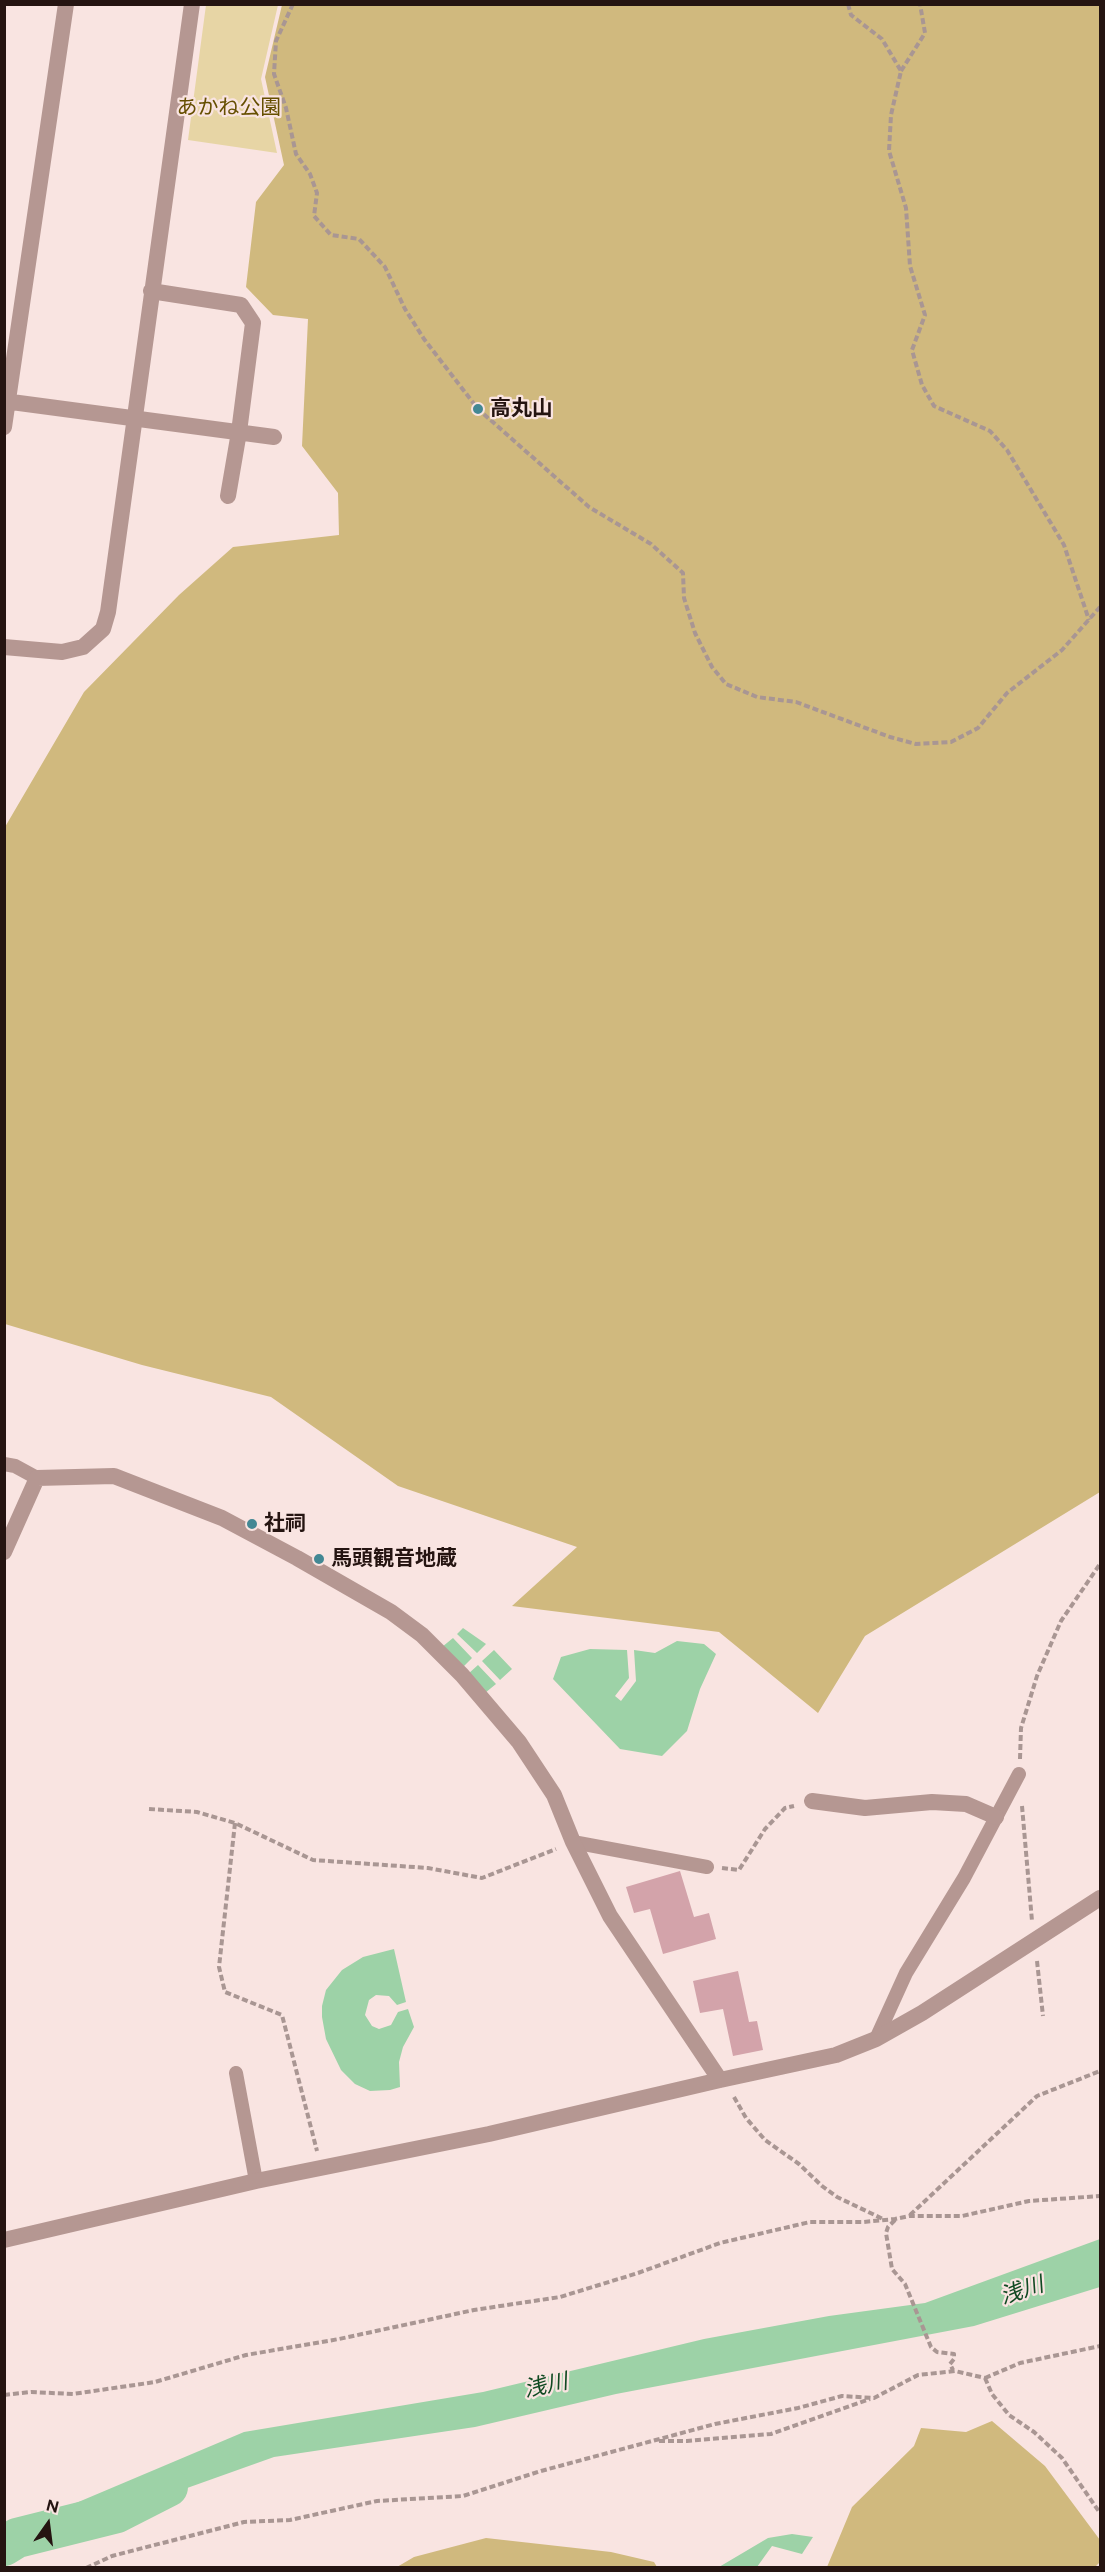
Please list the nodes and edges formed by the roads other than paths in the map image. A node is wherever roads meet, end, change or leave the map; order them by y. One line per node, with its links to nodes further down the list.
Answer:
1 (66, 4): 4 (street)
2 (192, 4): 3 (street)
3 (151, 291): 5 (street); 7 (street)
4 (6, 401): 5 (street); 6 (street)
5 (133, 418): 7 (street); 10 (street)
6 (4, 427)
7 (239, 432): 8 (street); 9 (street)
8 (274, 437)
9 (228, 496)
10 (4, 647)
11 (4, 1464): 12 (lane)
12 (36, 1478): 13 (street); 17 (street)
13 (4, 1552)
14 (1019, 1774): 16 (lane)
15 (812, 1801): 16 (street)
16 (996, 1817): 20 (lane)
17 (573, 1842): 18 (lane); 22 (street)
18 (707, 1867)
19 (1101, 1898): 20 (street)
20 (876, 2039): 22 (street)
21 (236, 2073): 23 (lane)
22 (720, 2079): 23 (street)
23 (256, 2181): 24 (street)
24 (4, 2240)

